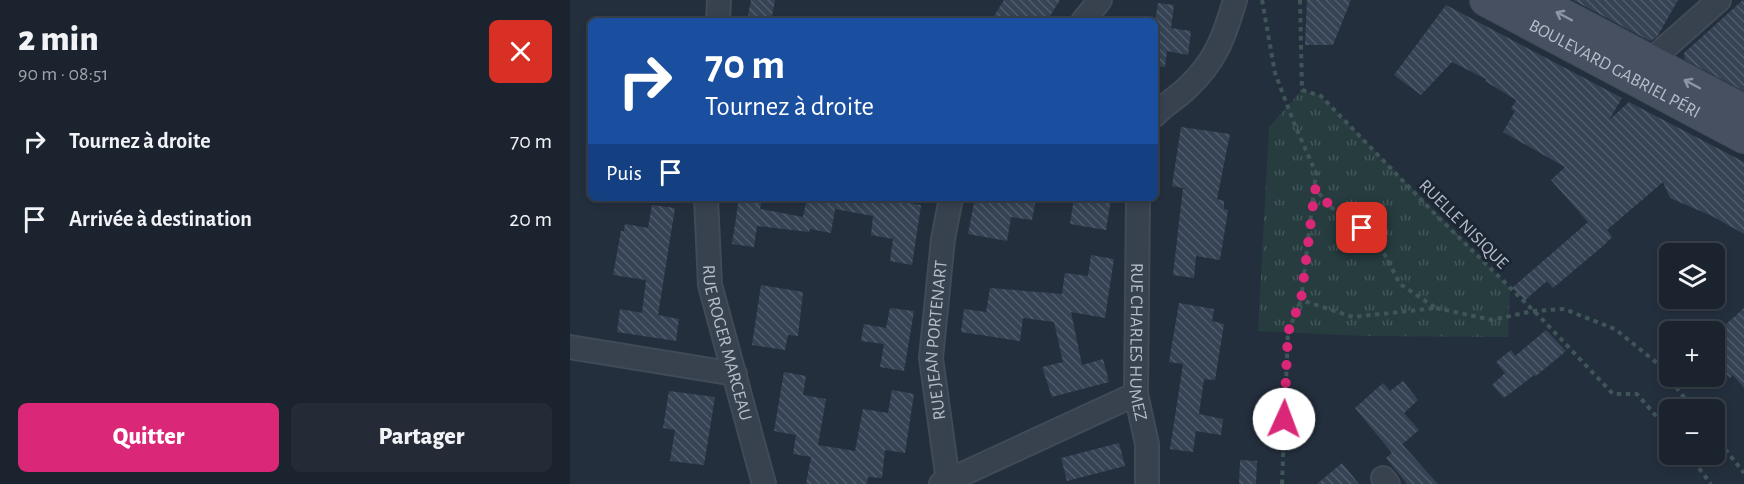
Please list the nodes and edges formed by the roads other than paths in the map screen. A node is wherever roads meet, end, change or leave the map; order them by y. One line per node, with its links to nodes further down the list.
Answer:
1 (720, 0): 7 (street)
2 (1100, 0): 8 (street)
3 (1235, 0): 11 (street)
4 (1486, 0): 12 (main road, BOULEVARD GABRIEL PÉRI)
5 (1534, 0): 9 (main road, BOULEVARD GABRIEL PÉRI, one-way to 5)
6 (1719, 0): 9 (street)
7 (718, 18)
8 (1085, 18)
9 (1650, 61): 10 (main road, BOULEVARD GABRIEL PÉRI, one-way to 9)
10 (1744, 111)
11 (1158, 113)
12 (1744, 137)
13 (706, 201): 17 (street, RUE ROGER MARCEAU)
14 (950, 201): 19 (street, RUE JEAN PORTENART)
15 (1138, 201): 18 (street, RUE CHARLES HUMEZ)
16 (570, 347): 17 (street)
17 (735, 374): 20 (street, RUE ROGER MARCEAU)
18 (1136, 394): 19 (street); 21 (street, RUE CHARLES HUMEZ)
19 (945, 483)
20 (764, 484)
21 (1147, 484)

